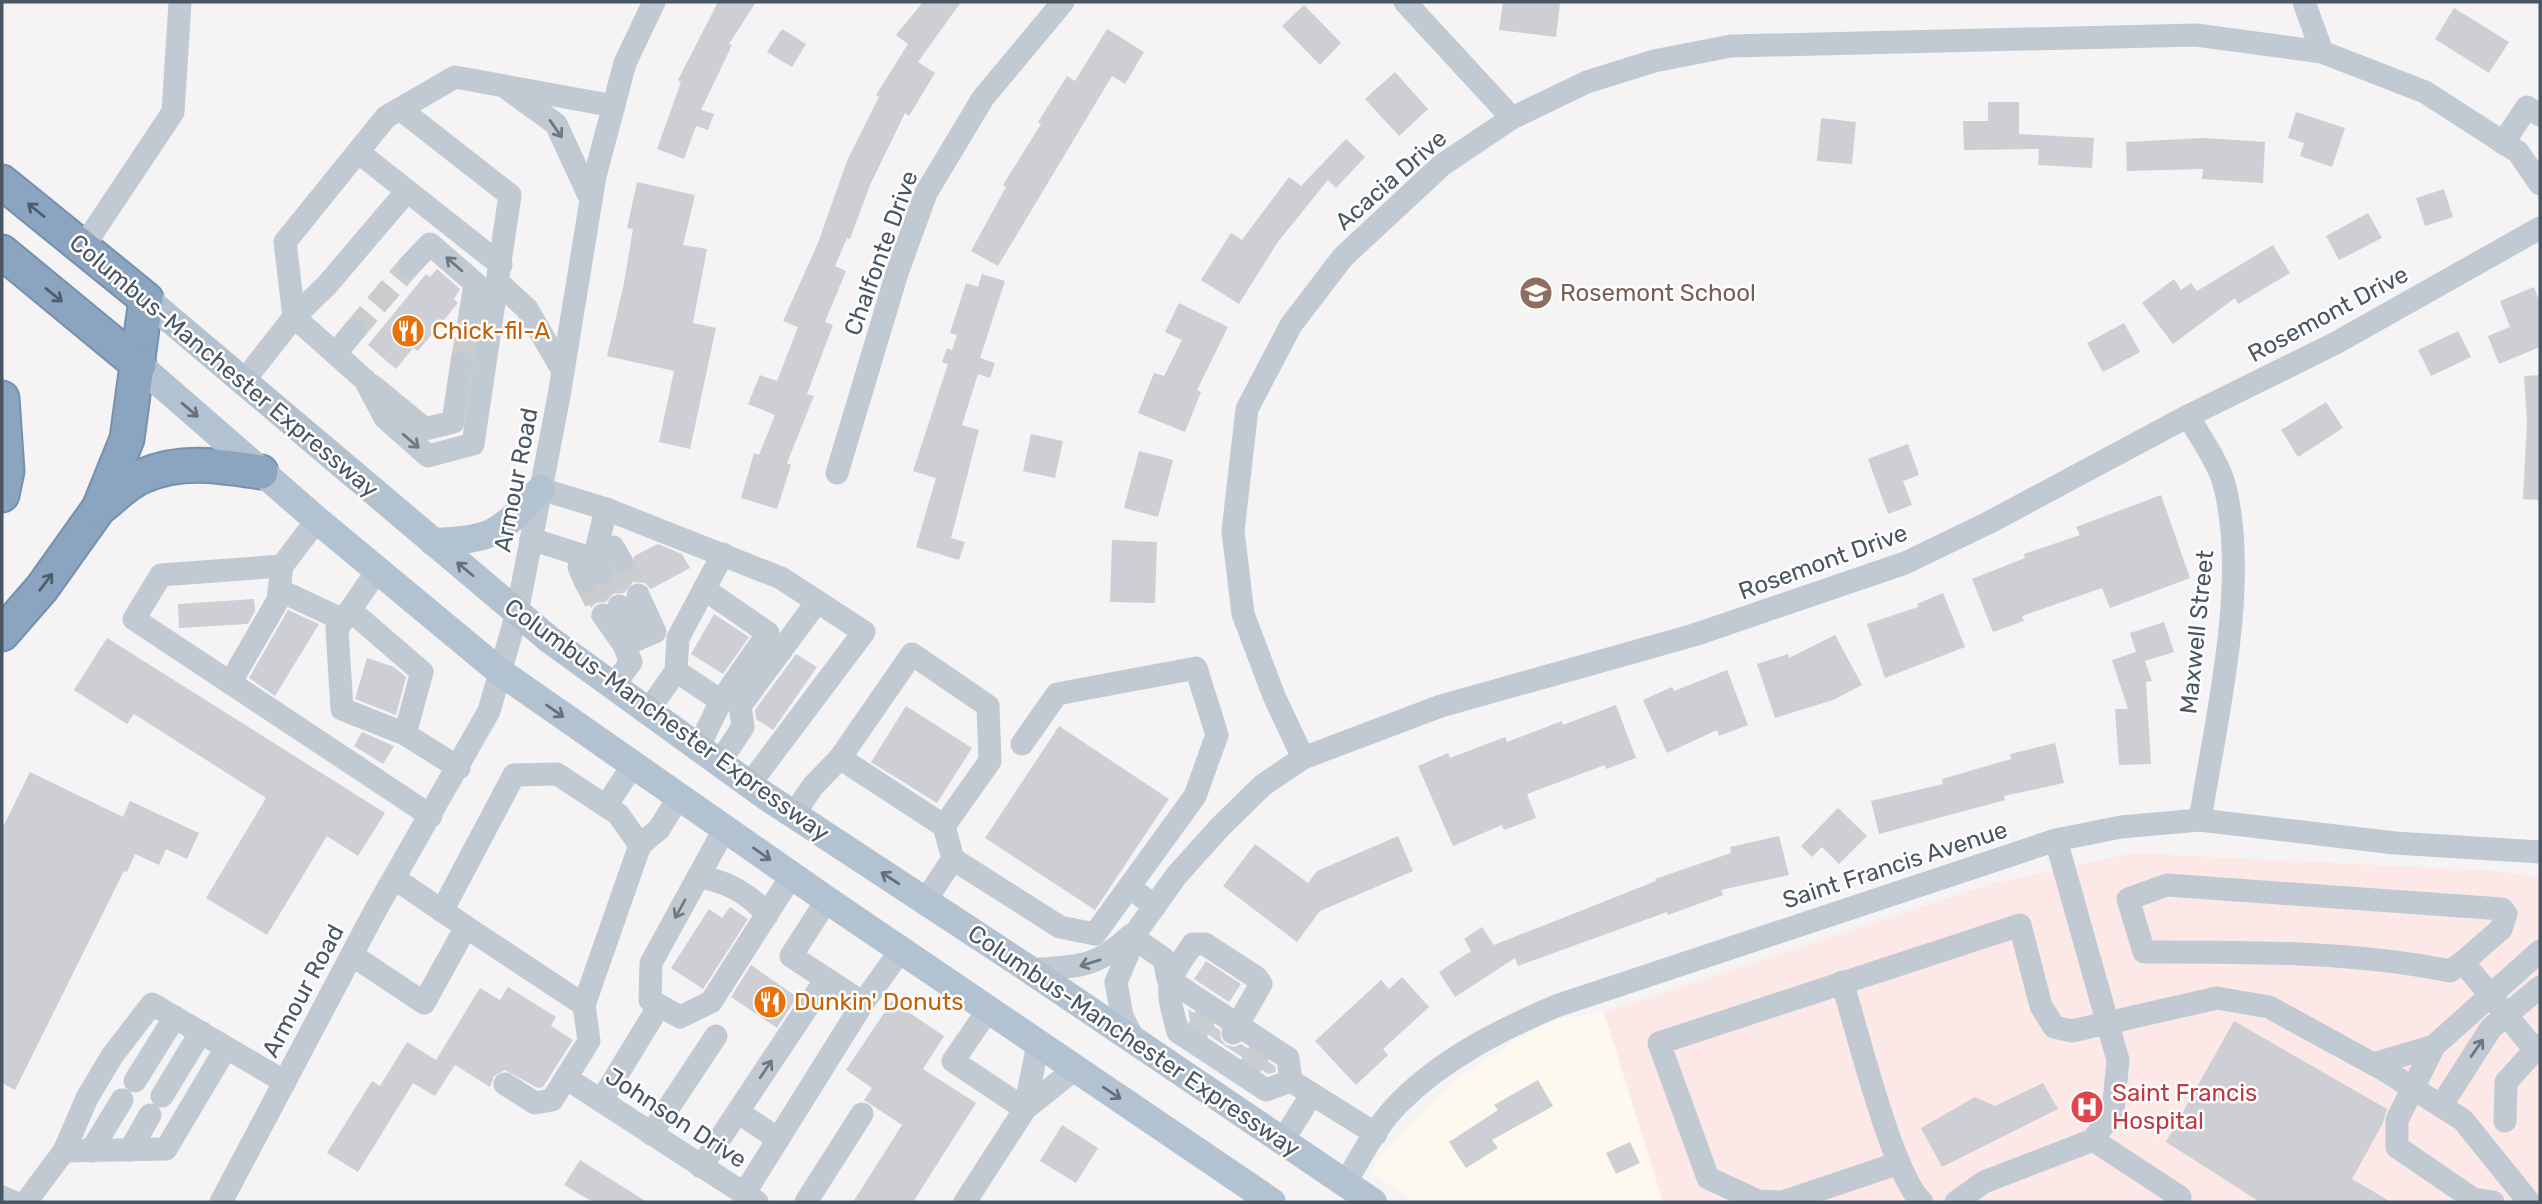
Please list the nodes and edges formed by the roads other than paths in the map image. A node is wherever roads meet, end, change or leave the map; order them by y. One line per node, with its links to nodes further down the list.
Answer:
1 (180, 2): 19 (street)
2 (654, 2): 8 (street, Armour Road)
3 (1063, 2): 36 (street, Chalfonte Drive)
4 (1405, 2): 11 (street)
5 (2304, 2): 6 (street)
6 (2322, 52): 11 (street, Acacia Drive); 12 (street, Acacia Drive)
7 (504, 86): 8 (street); 9 (street); 17 (street, one-way to 17)
8 (614, 106): 17 (street, Armour Road)
9 (400, 109): 13 (street); 22 (street)
10 (2540, 115): 12 (street)
11 (1513, 118): 68 (street, Acacia Drive)
12 (2504, 143): 15 (street, Acacia Drive)
13 (358, 152): 16 (street); 25 (street)
14 (2, 182): 19 (highway, Columbus-Manchester Expressway, one-way to 14)
15 (2540, 184)
16 (407, 191): 22 (street); 25 (street)
17 (591, 200): 30 (street, Armour Road)
18 (2540, 228): 34 (street, Rosemont Drive)
19 (83, 247): 23 (highway, Columbus-Manchester Expressway)
20 (2, 252): 29 (highway, one-way to 29)
21 (409, 266): 24 (street, one-way to 21)
22 (500, 274): 30 (street); 31 (street, one-way to 22)
23 (146, 299): 29 (highway); 32 (main road, Columbus-Manchester Expressway)
24 (470, 316)
25 (294, 317): 27 (street); 32 (street)
26 (354, 331): 27 (street)
27 (336, 354): 31 (street)
28 (462, 362): 31 (street)
29 (139, 365): 35 (main road, one-way to 35); 39 (highway)
30 (563, 370): 37 (street, Armour Road)
31 (365, 380)
32 (243, 382): 43 (main road, Columbus-Manchester Expressway)
33 (2, 398): 38 (highway)
34 (2188, 416): 68 (street, Rosemont Drive); 77 (street, Maxwell Street)
35 (261, 472): 39 (highway); 41 (main road)
36 (837, 473)
37 (541, 489): 40 (street); 42 (street, Armour Road); 43 (main road)
38 (2, 495)
39 (99, 508): 54 (highway, one-way to 39)
40 (606, 509): 44 (street); 48 (street)
41 (317, 520): 46 (street); 47 (main road)
42 (531, 539): 48 (street); 52 (street, Armour Road)
43 (433, 542): 52 (main road, Columbus-Manchester Expressway, one-way to 43)
44 (723, 554): 49 (street); 51 (street)
45 (621, 561): 48 (street)
46 (282, 566): 50 (street); 58 (street)
47 (377, 571): 53 (street); 56 (main road)
48 (593, 571)
49 (704, 589): 57 (street); 60 (street)
50 (279, 590): 53 (street); 58 (street)
51 (817, 602): 62 (street); 65 (street)
52 (517, 613): 56 (street, Armour Road); 59 (main road, Columbus-Manchester Expressway)
53 (347, 615): 63 (street); 63 (street)
54 (2, 634)
55 (631, 642): 55 (street); 59 (street)
56 (499, 671): 69 (main road, one-way to 69); 70 (street, Armour Road)
57 (677, 671): 60 (street); 61 (street)
58 (230, 682): 76 (street)
59 (613, 686): 61 (main road, Columbus-Manchester Expressway)
60 (721, 701): 66 (street)
61 (648, 711): 66 (main road, Columbus-Manchester Expressway)
62 (743, 727): 65 (street); 66 (street)
63 (405, 734): 70 (street)
64 (1022, 744): 72 (street)
65 (776, 748): 71 (street)
66 (709, 755): 71 (main road, Columbus-Manchester Expressway)
67 (840, 758): 75 (street); 79 (street); 79 (street)
68 (1303, 758): 78 (street, Rosemont Drive)
69 (633, 765): 73 (main road); 74 (street)
70 (459, 768): 76 (street, Armour Road)
71 (749, 785): 75 (main road, Columbus-Manchester Expressway)
72 (1195, 796): 78 (street); 88 (street)
73 (679, 797): 80 (main road); 82 (street)
74 (606, 806): 82 (street); 92 (street)
75 (793, 815): 90 (main road, Columbus-Manchester Expressway, one-way to 75)
76 (431, 816): 87 (street, Armour Road)
77 (2200, 820): 81 (street, Saint Francis Avenue); 83 (street, Saint Francis Avenue)
78 (1224, 822): 91 (street, Rosemont Drive)
79 (944, 826): 84 (street)
80 (725, 828): 85 (main road, one-way to 85); 86 (street)
81 (2056, 840): 112 (street); 140 (street, Saint Francis Avenue)
82 (640, 845): 107 (street)
83 (2540, 852)
84 (953, 859): 88 (street); 90 (street)
85 (792, 875): 89 (main road); 93 (street)
86 (698, 877): 93 (street); 108 (street, one-way to 108)
87 (394, 878): 92 (street); 98 (street, Armour Road)
88 (1129, 887): 91 (street)
89 (827, 900): 96 (main road); 101 (street)
90 (925, 901): 100 (main road, Columbus-Manchester Expressway)
91 (1155, 906): 95 (street, Rosemont Drive)
92 (442, 911): 94 (street)
93 (767, 915): 108 (street)
94 (466, 928): 98 (street); 107 (street)
95 (1136, 933): 100 (street, Rosemont Drive, one-way to 100); 102 (street); 117 (street, Rosemont Drive)
96 (901, 950): 106 (street); 109 (main road)
97 (2540, 951): 105 (street)
98 (352, 955): 129 (street, Armour Road)
99 (2463, 962): 99 (street); 105 (street)
100 (1030, 970): 117 (main road, Columbus-Manchester Expressway)
101 (826, 979): 106 (street); 136 (street, one-way to 101)
102 (1168, 979): 113 (street); 113 (street); 116 (street)
103 (1842, 982): 112 (street); 147 (street); 160 (street)
104 (2540, 987): 110 (street)
105 (2492, 996): 110 (street); 119 (street)
106 (863, 1003): 141 (street)
107 (584, 1005): 127 (street)
108 (659, 1006): 133 (street)
109 (988, 1010): 118 (main road); 135 (street)
110 (2507, 1015): 120 (street); 134 (street, one-way to 110)
111 (175, 1017): 114 (street); 145 (street); 146 (street)
112 (2107, 1021): 122 (street); 142 (street)
113 (1236, 1029): 128 (street)
114 (201, 1032): 121 (street); 144 (street)
115 (716, 1036): 139 (street)
116 (1192, 1038): 123 (street); 128 (street)
117 (1135, 1040): 123 (main road, Columbus-Manchester Expressway)
118 (1038, 1044): 124 (main road); 135 (street)
119 (2434, 1046): 122 (street); 131 (street)
120 (2537, 1047): 125 (street)
121 (226, 1048): 129 (street); 144 (street)
122 (2373, 1064): 131 (street)
123 (1174, 1067): 143 (main road, Columbus-Manchester Expressway)
124 (1075, 1069): 135 (street); 158 (main road, one-way to 158)
125 (2513, 1072): 126 (street); 138 (street)
126 (2540, 1073)
127 (566, 1078): 130 (street); 133 (street, Johnson Drive)
128 (1291, 1081): 132 (street)
129 (285, 1082): 155 (street, Armour Road)
130 (505, 1084)
131 (2412, 1088): 134 (street); 164 (street)
132 (1312, 1094): 140 (street); 143 (street)
133 (601, 1101): 139 (street, Johnson Drive)
134 (2441, 1106): 150 (street)
135 (1025, 1109): 157 (street)
136 (737, 1112): 141 (street); 148 (street)
137 (862, 1114): 156 (street)
138 (2505, 1121)
139 (651, 1134): 148 (street, Johnson Drive)
140 (1376, 1134): 149 (street, Saint Francis Avenue)
141 (778, 1139): 152 (street)
142 (2093, 1139): 162 (street); 163 (street)
143 (1283, 1140): 149 (main road, Columbus-Manchester Expressway)
144 (130, 1150): 146 (street)
145 (64, 1151): 146 (street); 154 (street)
146 (91, 1151)
147 (1899, 1163): 160 (street); 161 (street)
148 (701, 1167): 152 (street, Johnson Drive)
149 (1346, 1183): 159 (main road, Columbus-Manchester Expressway)
150 (2523, 1195): 164 (street)
151 (2, 1197): 153 (street)
152 (750, 1198)
153 (14, 1202)
154 (26, 1202)
155 (222, 1202)
156 (806, 1202)
157 (964, 1202)
158 (1272, 1202)
159 (1373, 1202)
160 (1781, 1202)
161 (1922, 1202)
162 (1956, 1202)
163 (2177, 1202)
164 (2495, 1202)

